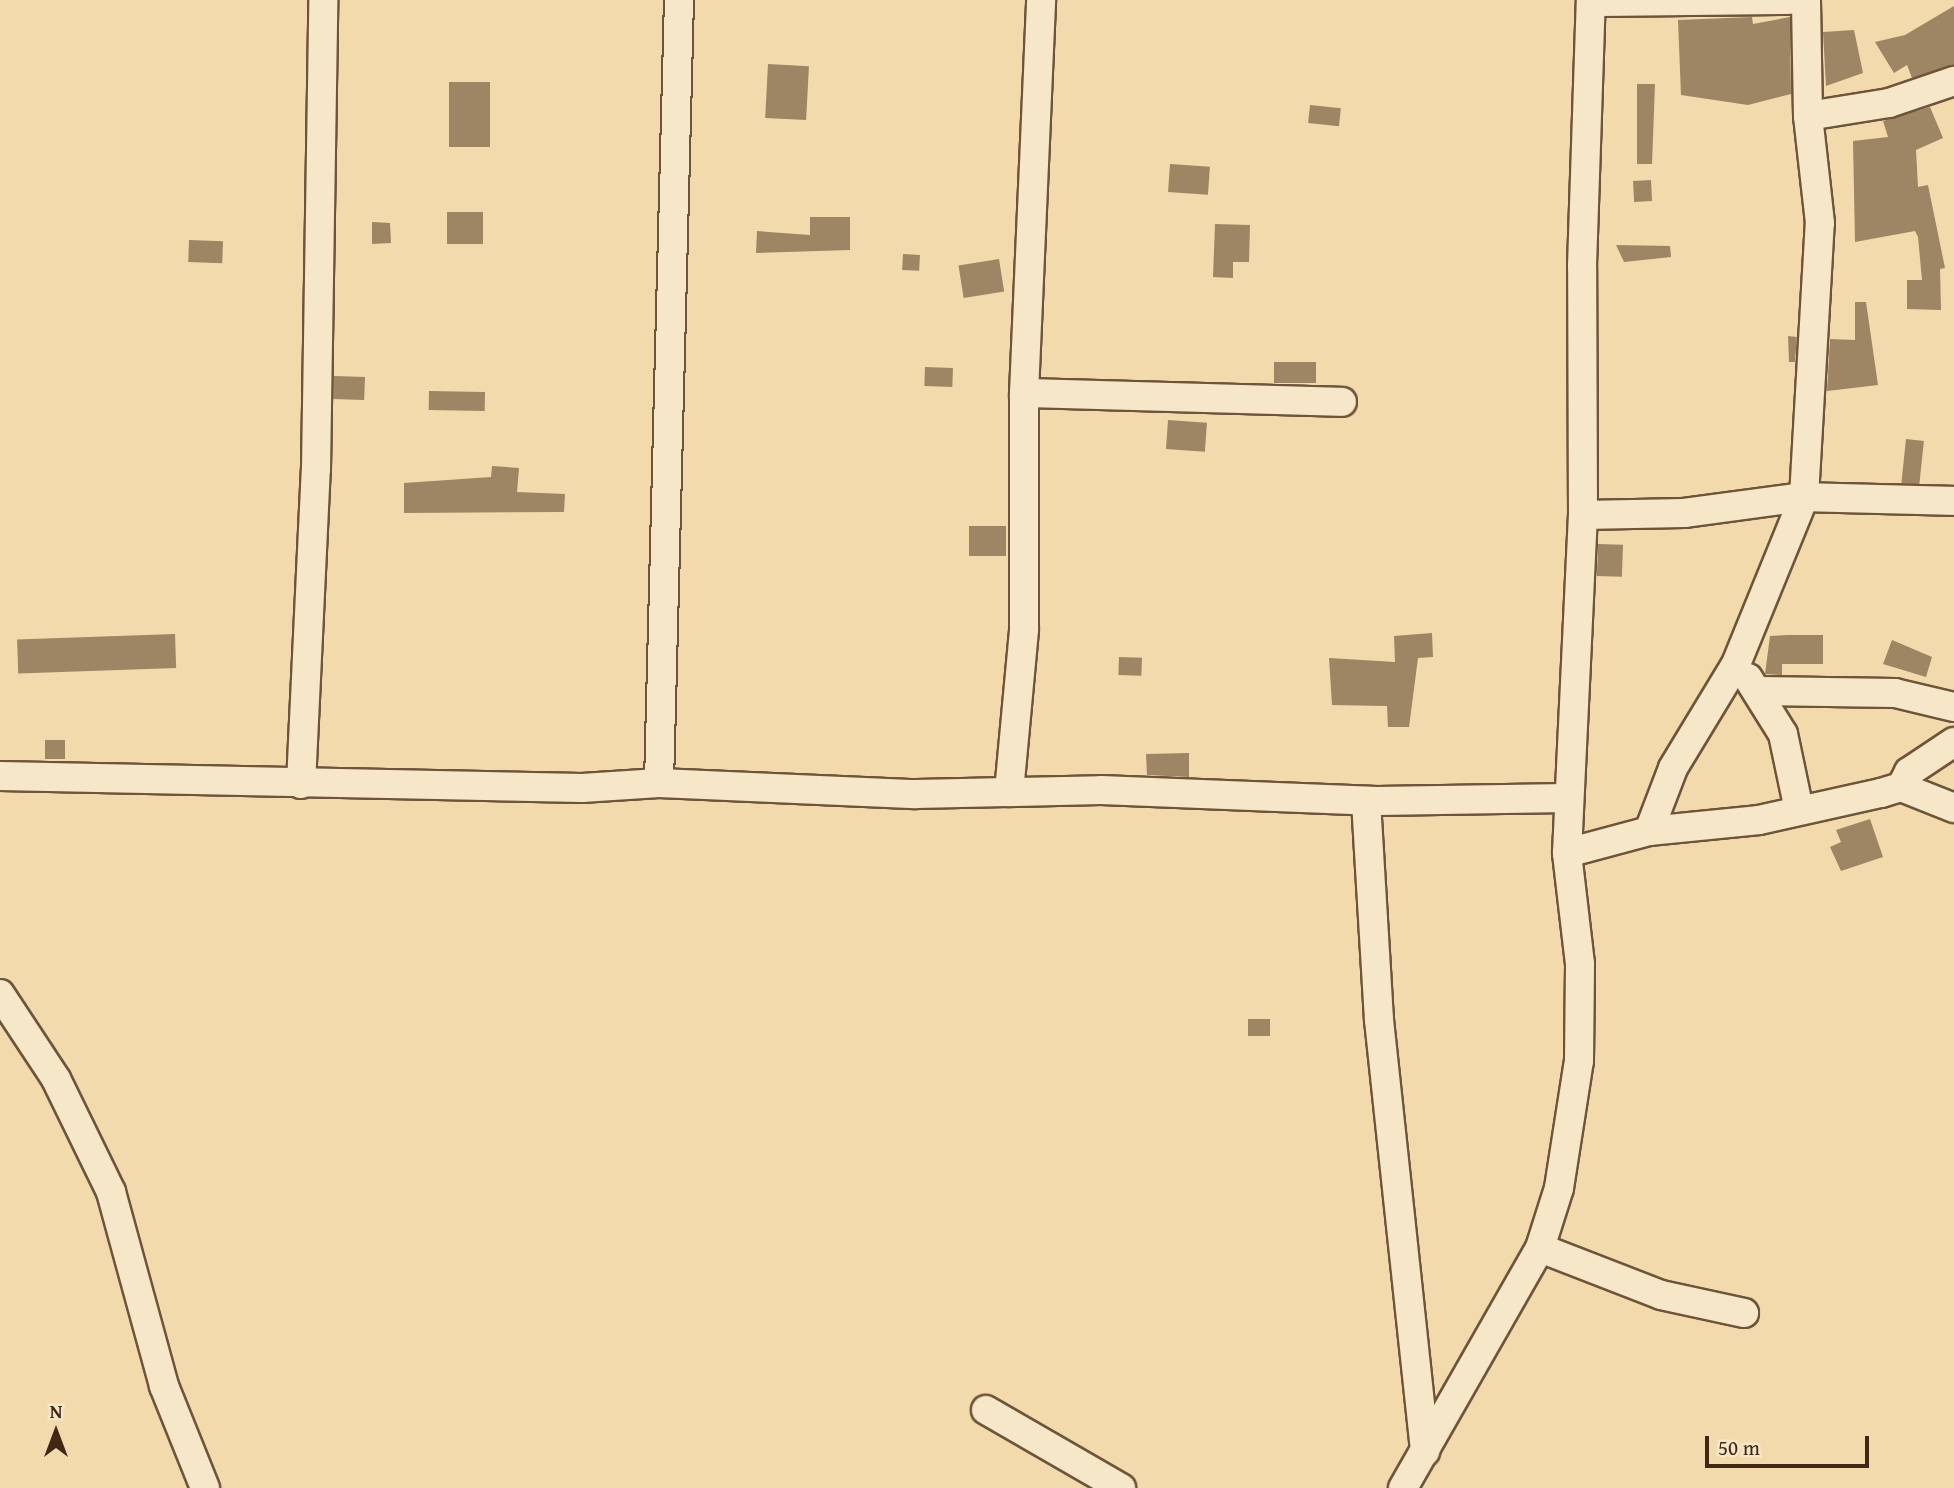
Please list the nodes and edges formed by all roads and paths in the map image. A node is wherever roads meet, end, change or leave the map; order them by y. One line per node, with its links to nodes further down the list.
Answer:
1 (323, 0): 19 (street)
2 (679, 0): 18 (street)
3 (1041, 0): 8 (street)
4 (1788, 0): 5 (street); 7 (street)
5 (1591, 1): 12 (street)
6 (1954, 80): 7 (street)
7 (1808, 116): 10 (street)
8 (1024, 393): 9 (street); 21 (street)
9 (1342, 402)
10 (1804, 497): 11 (street); 12 (street); 13 (street)
11 (1954, 501)
12 (1583, 515): 22 (street)
13 (1736, 664): 14 (street); 26 (street)
14 (1759, 691): 15 (street); 25 (street)
15 (1954, 707)
16 (1954, 742): 20 (street)
17 (0, 776): 19 (street)
18 (659, 783): 19 (street); 21 (street)
19 (301, 784)
20 (1901, 787): 24 (street); 25 (street)
21 (1009, 792): 23 (street)
22 (1568, 798): 23 (street); 27 (street)
23 (1366, 801): 32 (street)
24 (1954, 808)
25 (1799, 810): 26 (street)
26 (1649, 831): 27 (street)
27 (1567, 853): 29 (street)
28 (0, 994): 33 (street)
29 (1539, 1248): 30 (street); 32 (street)
30 (1744, 1313)
31 (986, 1410): 34 (street)
32 (1425, 1452): 35 (street)
33 (205, 1488)
34 (1121, 1488)
35 (1403, 1488)

